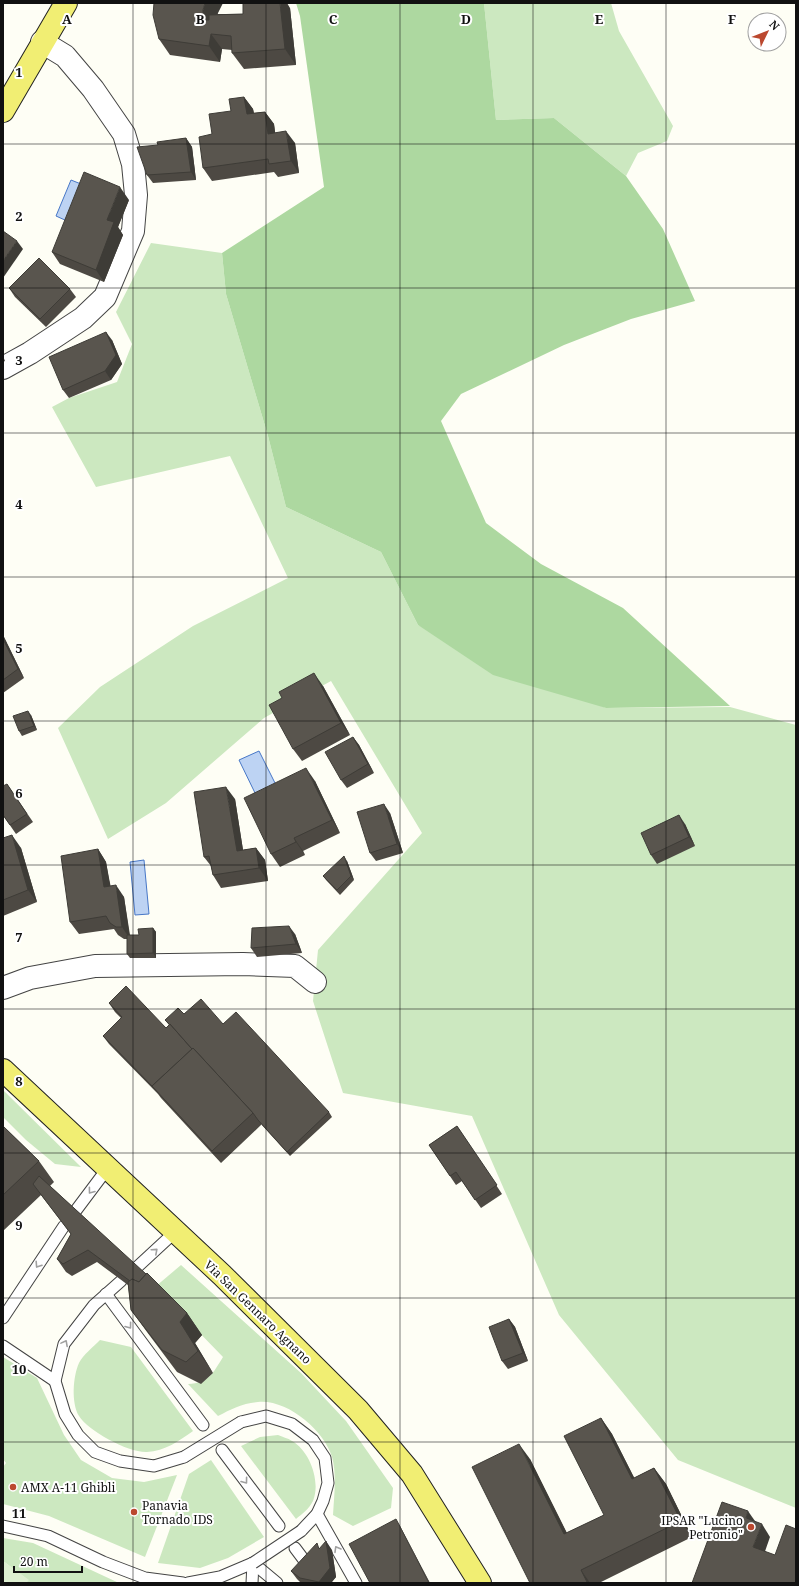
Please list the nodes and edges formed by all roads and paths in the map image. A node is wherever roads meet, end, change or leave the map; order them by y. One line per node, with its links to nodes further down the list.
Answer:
1 (66, 3): 2 (main road)
2 (42, 42): 3 (main road); 4 (street)
3 (3, 111)
4 (3, 368)
5 (315, 982): 6 (street)
6 (3, 988)
7 (3, 1070): 8 (main road, Via San Gennaro Agnano)
8 (107, 1169): 9 (lane, one-way to 9); 11 (main road, Via San Gennaro Agnano)
9 (74, 1213)
10 (64, 1226): 15 (lane, one-way to 15)
11 (176, 1232): 12 (lane, one-way to 11); 31 (main road, Via San Gennaro Agnano)
12 (135, 1269)
13 (122, 1281): 14 (lane)
14 (106, 1294): 17 (lane, one-way to 14); 18 (lane, one-way to 18)
15 (3, 1318)
16 (3, 1346): 17 (lane)
17 (55, 1381): 20 (lane, bridge)
18 (203, 1425)
19 (222, 1450): 22 (lane, one-way to 22)
20 (317, 1514): 24 (lane, bridge); 30 (lane, one-way to 20)
21 (3, 1526): 26 (lane)
22 (279, 1526)
23 (295, 1548): 25 (lane)
24 (252, 1563): 27 (lane); 28 (lane); 29 (lane)
25 (307, 1564)
26 (183, 1583)
27 (188, 1583)
28 (252, 1583)
29 (277, 1583)
30 (356, 1583)
31 (480, 1583)

